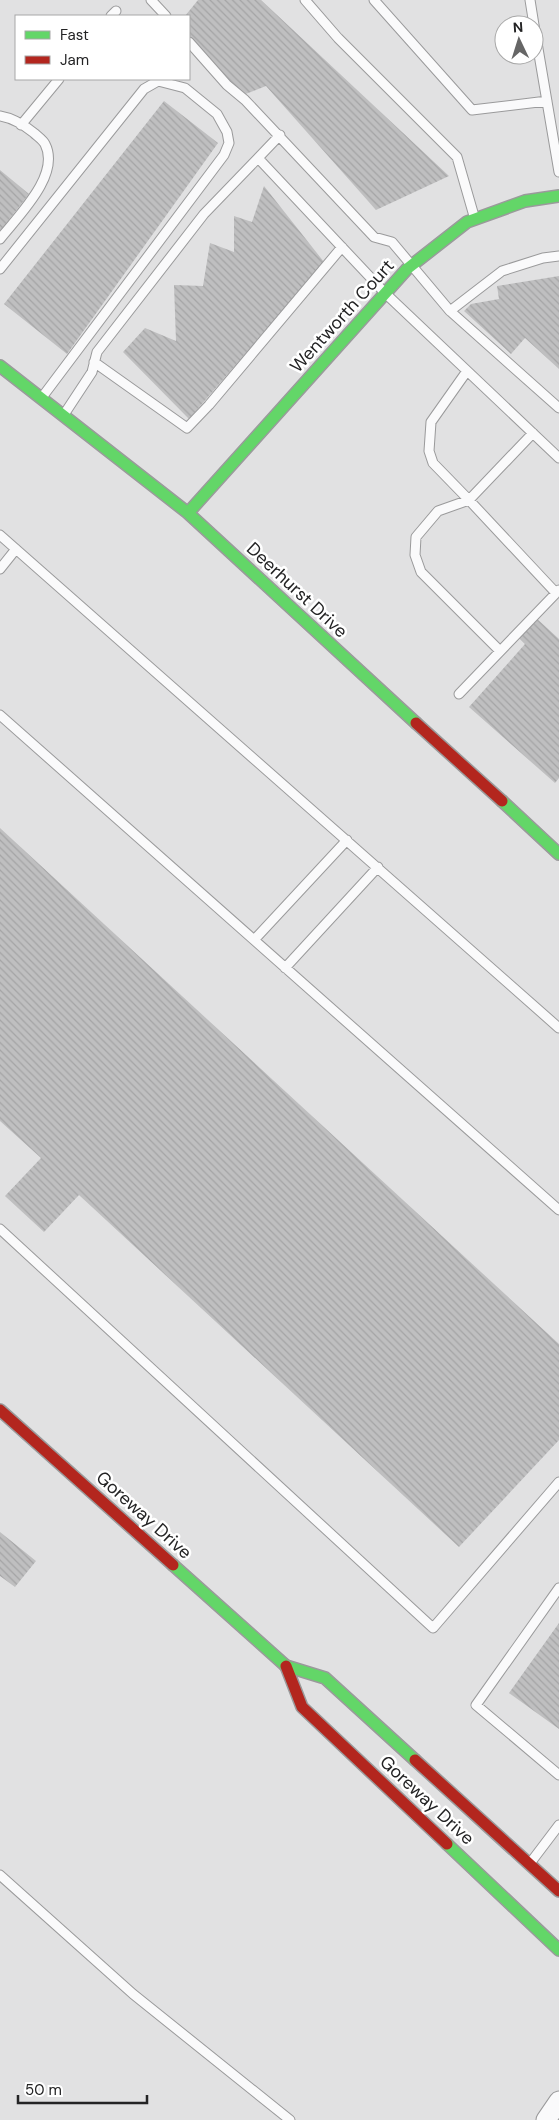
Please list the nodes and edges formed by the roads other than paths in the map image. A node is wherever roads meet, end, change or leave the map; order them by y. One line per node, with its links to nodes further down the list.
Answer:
1 (151, 0): 5 (lane)
2 (306, 0): 17 (lane)
3 (374, 0): 10 (lane)
4 (530, 0): 6 (lane)
5 (165, 15)
6 (532, 15)
7 (190, 43): 13 (lane)
8 (541, 65): 10 (lane)
9 (58, 80): 12 (lane)
10 (547, 101): 15 (lane)
11 (0, 116): 12 (lane)
12 (21, 125): 18 (lane)
13 (280, 135): 14 (lane); 21 (lane)
14 (258, 158): 19 (lane); 25 (lane)
15 (559, 172)
16 (559, 196): 17 (street, Wentworth Court)
17 (475, 219): 21 (street, Wentworth Court)
18 (0, 239)
19 (342, 247): 23 (lane); 25 (lane)
20 (559, 256): 24 (lane)
21 (412, 266): 23 (street, Wentworth Court); 24 (lane)
22 (0, 269): 28 (lane)
23 (385, 294): 27 (lane); 34 (street, Wentworth Court)
24 (450, 311): 29 (lane)
25 (94, 362): 30 (lane)
26 (0, 366): 28 (street, Deerhurst Drive)
27 (467, 371): 31 (lane); 33 (lane)
28 (41, 398): 30 (street, Deerhurst Drive)
29 (559, 408)
30 (63, 416): 34 (street, Deerhurst Drive)
31 (533, 433): 32 (lane); 33 (lane)
32 (559, 458)
33 (469, 500): 38 (lane); 39 (lane)
34 (188, 513): 43 (street, Deerhurst Drive)
35 (0, 535): 36 (lane)
36 (16, 549): 37 (lane); 42 (lane)
37 (0, 569)
38 (558, 592): 39 (lane)
39 (500, 652): 40 (lane)
40 (458, 694)
41 (0, 715): 45 (lane)
42 (346, 840): 44 (lane); 45 (lane)
43 (559, 854)
44 (378, 868): 46 (lane); 47 (lane)
45 (254, 940): 46 (lane)
46 (286, 968): 48 (lane)
47 (559, 1028)
48 (559, 1210)
49 (0, 1229): 51 (lane)
50 (0, 1410): 53 (street, Goreway Drive)
51 (559, 1482)
52 (559, 1588): 54 (lane)
53 (286, 1666): 56 (street, Goreway Drive); 59 (street, Goreway Drive)
54 (559, 1775)
55 (559, 1825): 56 (lane)
56 (530, 1864): 58 (street, Goreway Drive)
57 (0, 1874): 61 (lane)
58 (559, 1891)
59 (559, 1950)
60 (559, 2101): 62 (street)
61 (290, 2120)
62 (546, 2120)

